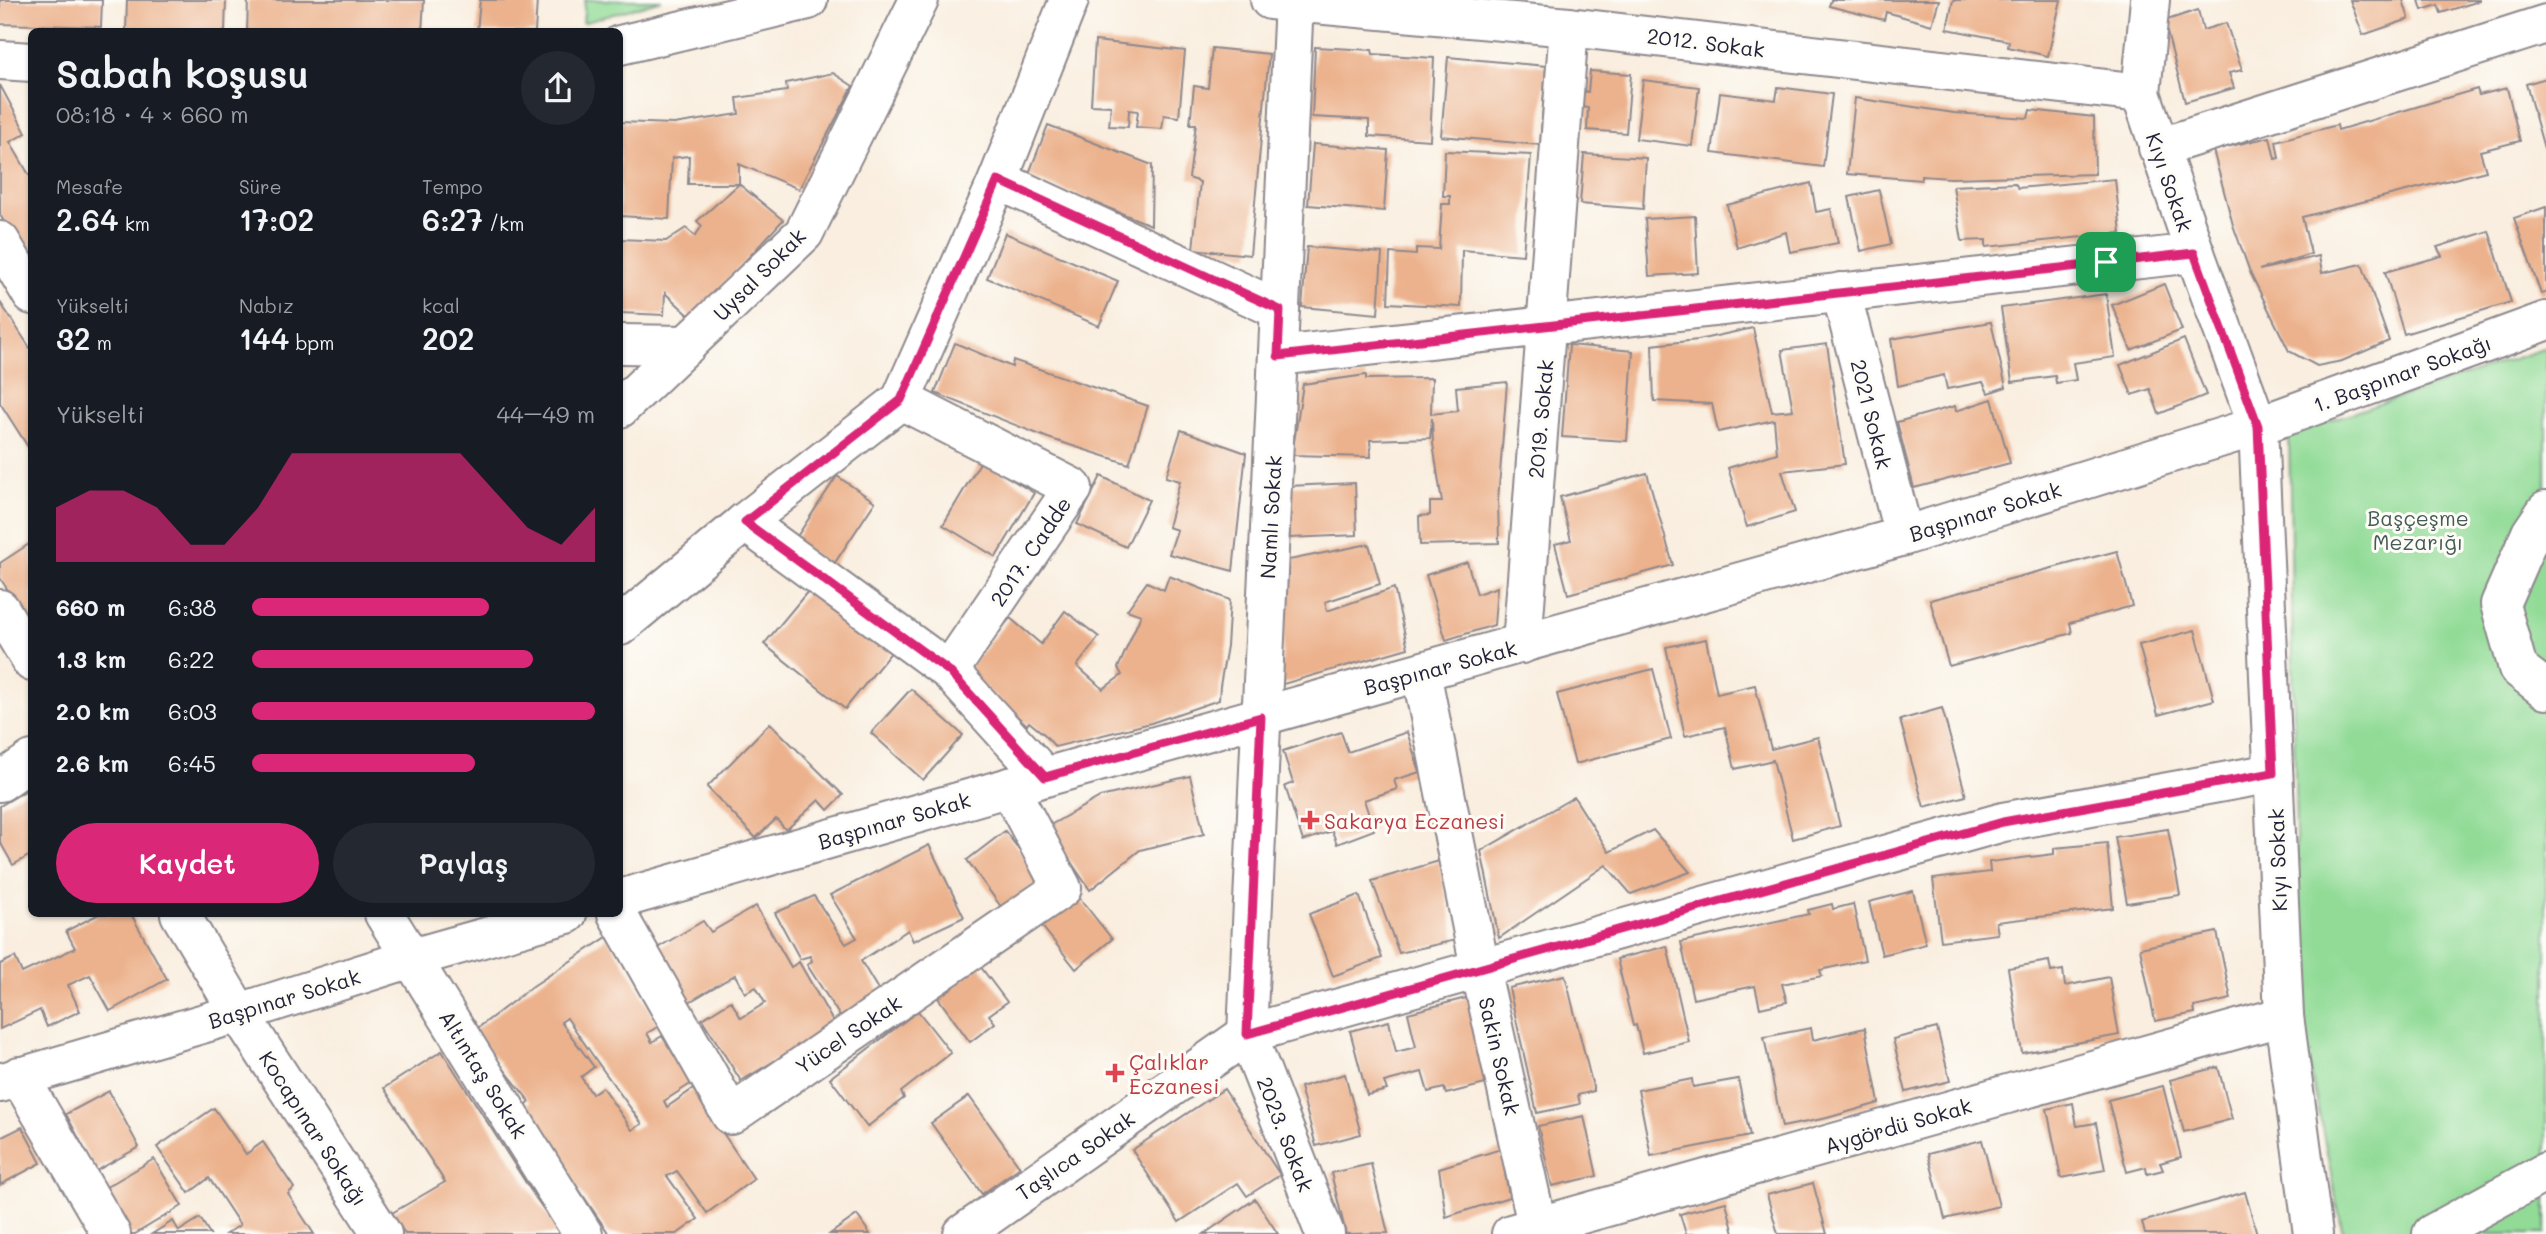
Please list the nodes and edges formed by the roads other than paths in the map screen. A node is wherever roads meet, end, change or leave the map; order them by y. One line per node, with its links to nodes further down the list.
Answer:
1 (808, 0): 8 (street)
2 (919, 0): 22 (street, Uysal Sokak)
3 (1069, 0): 13 (street)
4 (2150, 0): 11 (street, Kıyı Sokak)
5 (1286, 1): 7 (street, 2012. Sokak); 18 (street, Namlı Sokak)
6 (2546, 24): 12 (street)
7 (1569, 27): 11 (street, 2012. Sokak); 20 (street, 2019. Sokak)
8 (623, 45)
9 (0, 60): 10 (street)
10 (28, 61)
11 (2141, 93): 12 (street, Kıyı Sokak)
12 (2158, 148): 15 (street, Kıyı Sokak)
13 (998, 180): 18 (street); 24 (street)
14 (0, 241): 16 (street)
15 (2194, 253): 17 (street); 26 (street, Kıyı Sokak)
16 (28, 288)
17 (1841, 292): 20 (street); 29 (street, 2021 Sokak)
18 (1280, 310): 23 (street, Namlı Sokak)
19 (2546, 321): 26 (street, 1. Başpınar Sokağı)
20 (1547, 325): 23 (street); 32 (street, 2019. Sokak)
21 (623, 344): 22 (street)
22 (687, 345): 25 (street, Uysal Sokak)
23 (1278, 356): 37 (street, Namlı Sokak)
24 (901, 400): 28 (street); 34 (street, 2017. Cadde)
25 (623, 405)
26 (2258, 426): 29 (street, Başpınar Sokak); 39 (street, Kıyı Sokak)
27 (2546, 511): 36 (street)
28 (745, 522): 31 (street); 34 (street)
29 (1904, 536): 32 (street, Başpınar Sokak)
30 (0, 609): 33 (street)
31 (623, 624)
32 (1522, 644): 35 (street, Başpınar Sokak)
33 (28, 655)
34 (949, 671): 41 (street)
35 (1421, 672): 37 (street, Başpınar Sokak); 48 (street, Sakin Sokak)
36 (2546, 690)
37 (1261, 717): 41 (street, Başpınar Sokak); 51 (street, Namlı Sokak)
38 (28, 763): 40 (street)
39 (2273, 773): 48 (street, Taşlıca Sokak); 50 (street, Kıyı Sokak)
40 (0, 782)
41 (1027, 782): 42 (street, Başpınar Sokak); 46 (street, Yücel Sokak)
42 (623, 898)
43 (182, 917): 49 (street, Kocapınar Sokağı)
44 (386, 917): 47 (street, Altıntaş Sokak)
45 (556, 917): 47 (street, Başpınar Sokak)
46 (619, 917)
47 (412, 958): 49 (street, Başpınar Sokak); 57 (street, Altıntaş Sokak)
48 (1480, 968): 51 (street, Taşlıca Sokak); 54 (street, Sakin Sokak)
49 (239, 1013): 52 (street, Başpınar Sokak); 56 (street, Kocapınar Sokağı)
50 (2284, 1016): 54 (street, Aygördü Sokak); 60 (street, Kıyı Sokak)
51 (1247, 1034): 58 (street, Taşlıca Sokak); 59 (street, 2023. Sokak)
52 (9, 1080): 55 (street)
53 (2546, 1172): 61 (street)
54 (1530, 1232)
55 (108, 1233)
56 (382, 1234)
57 (583, 1234)
58 (963, 1234)
59 (1325, 1234)
60 (2314, 1234)
61 (2432, 1234)

